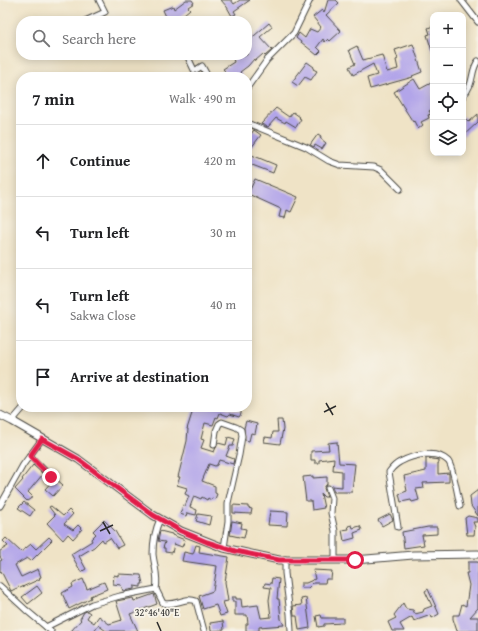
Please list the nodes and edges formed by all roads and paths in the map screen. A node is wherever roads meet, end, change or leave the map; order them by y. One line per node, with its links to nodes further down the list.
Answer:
1 (99, 0): 4 (street)
2 (310, 0): 9 (street)
3 (461, 0): 5 (street)
4 (96, 16)
5 (478, 22)
6 (189, 60): 8 (street)
7 (478, 61): 10 (street)
8 (205, 72)
9 (252, 81)
10 (466, 92)
11 (252, 125): 12 (street)
12 (400, 189)
13 (20, 412): 15 (street)
14 (0, 415): 15 (street)
15 (12, 421): 16 (street)
16 (42, 439): 18 (street); 23 (street)
17 (214, 445): 25 (street)
18 (30, 456): 19 (street); 21 (street)
19 (51, 477)
20 (328, 488): 28 (street)
21 (0, 506)
22 (460, 506): 24 (street)
23 (160, 519): 25 (street); 30 (street)
24 (398, 527)
25 (224, 548): 27 (street)
26 (478, 554): 28 (street)
27 (285, 559): 28 (street); 34 (street)
28 (335, 560)
29 (0, 586): 31 (street)
30 (156, 589): 31 (street); 33 (street)
31 (46, 627): 32 (street)
32 (51, 631)
33 (204, 631)
34 (291, 631)

